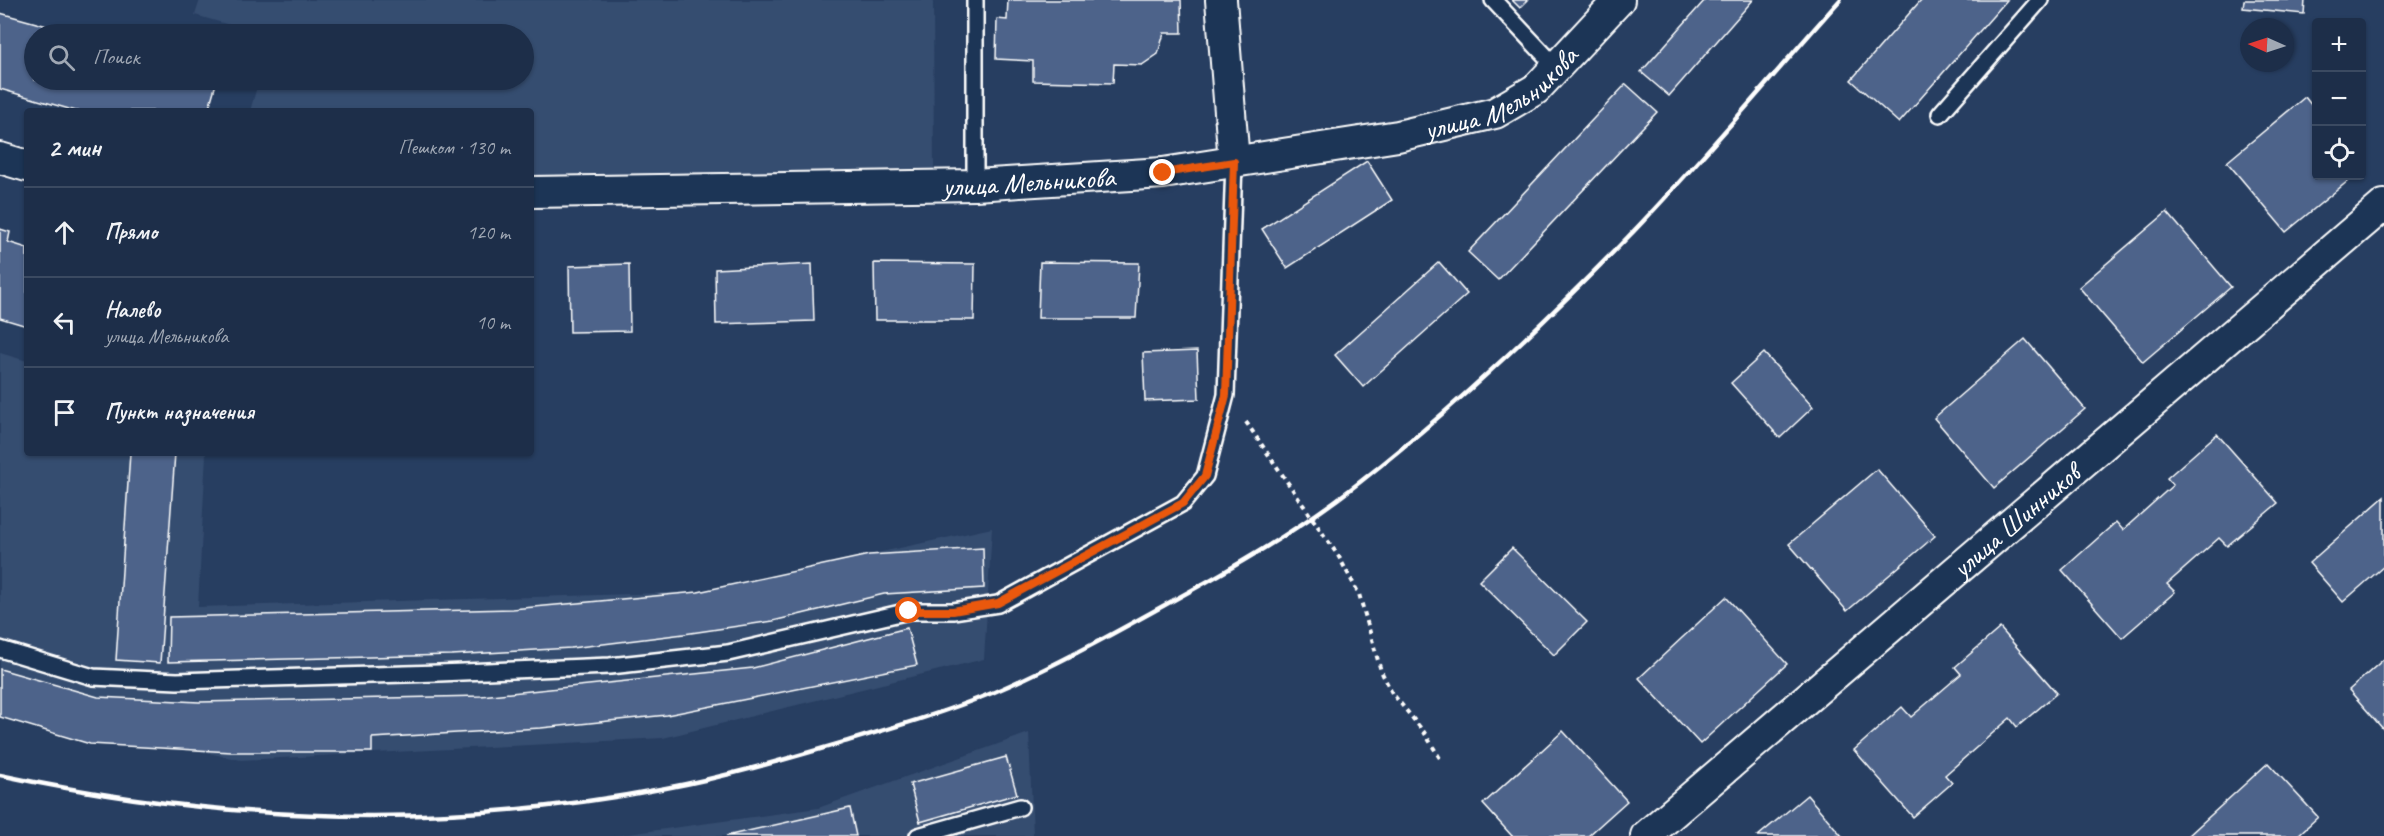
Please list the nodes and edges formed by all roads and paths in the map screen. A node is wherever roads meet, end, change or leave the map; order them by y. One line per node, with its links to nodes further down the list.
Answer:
1 (975, 0): 11 (lane)
2 (1221, 0): 9 (street)
3 (1493, 0): 6 (lane)
4 (1619, 0): 6 (street, улица Мельникова)
5 (2040, 0): 7 (lane)
6 (1556, 67): 9 (street, улица Мельникова)
7 (1940, 114)
8 (0, 158): 10 (street)
9 (1234, 162): 11 (street, улица Мельникова); 15 (lane)
10 (24, 165)
11 (975, 185): 12 (street, улица Мельникова)
12 (534, 192)
13 (2384, 205): 19 (street, улица Шинников)
14 (1249, 426): 16 (path)
15 (0, 649)
16 (1441, 760)
17 (1020, 807): 18 (lane)
18 (918, 836)
19 (1646, 836)

